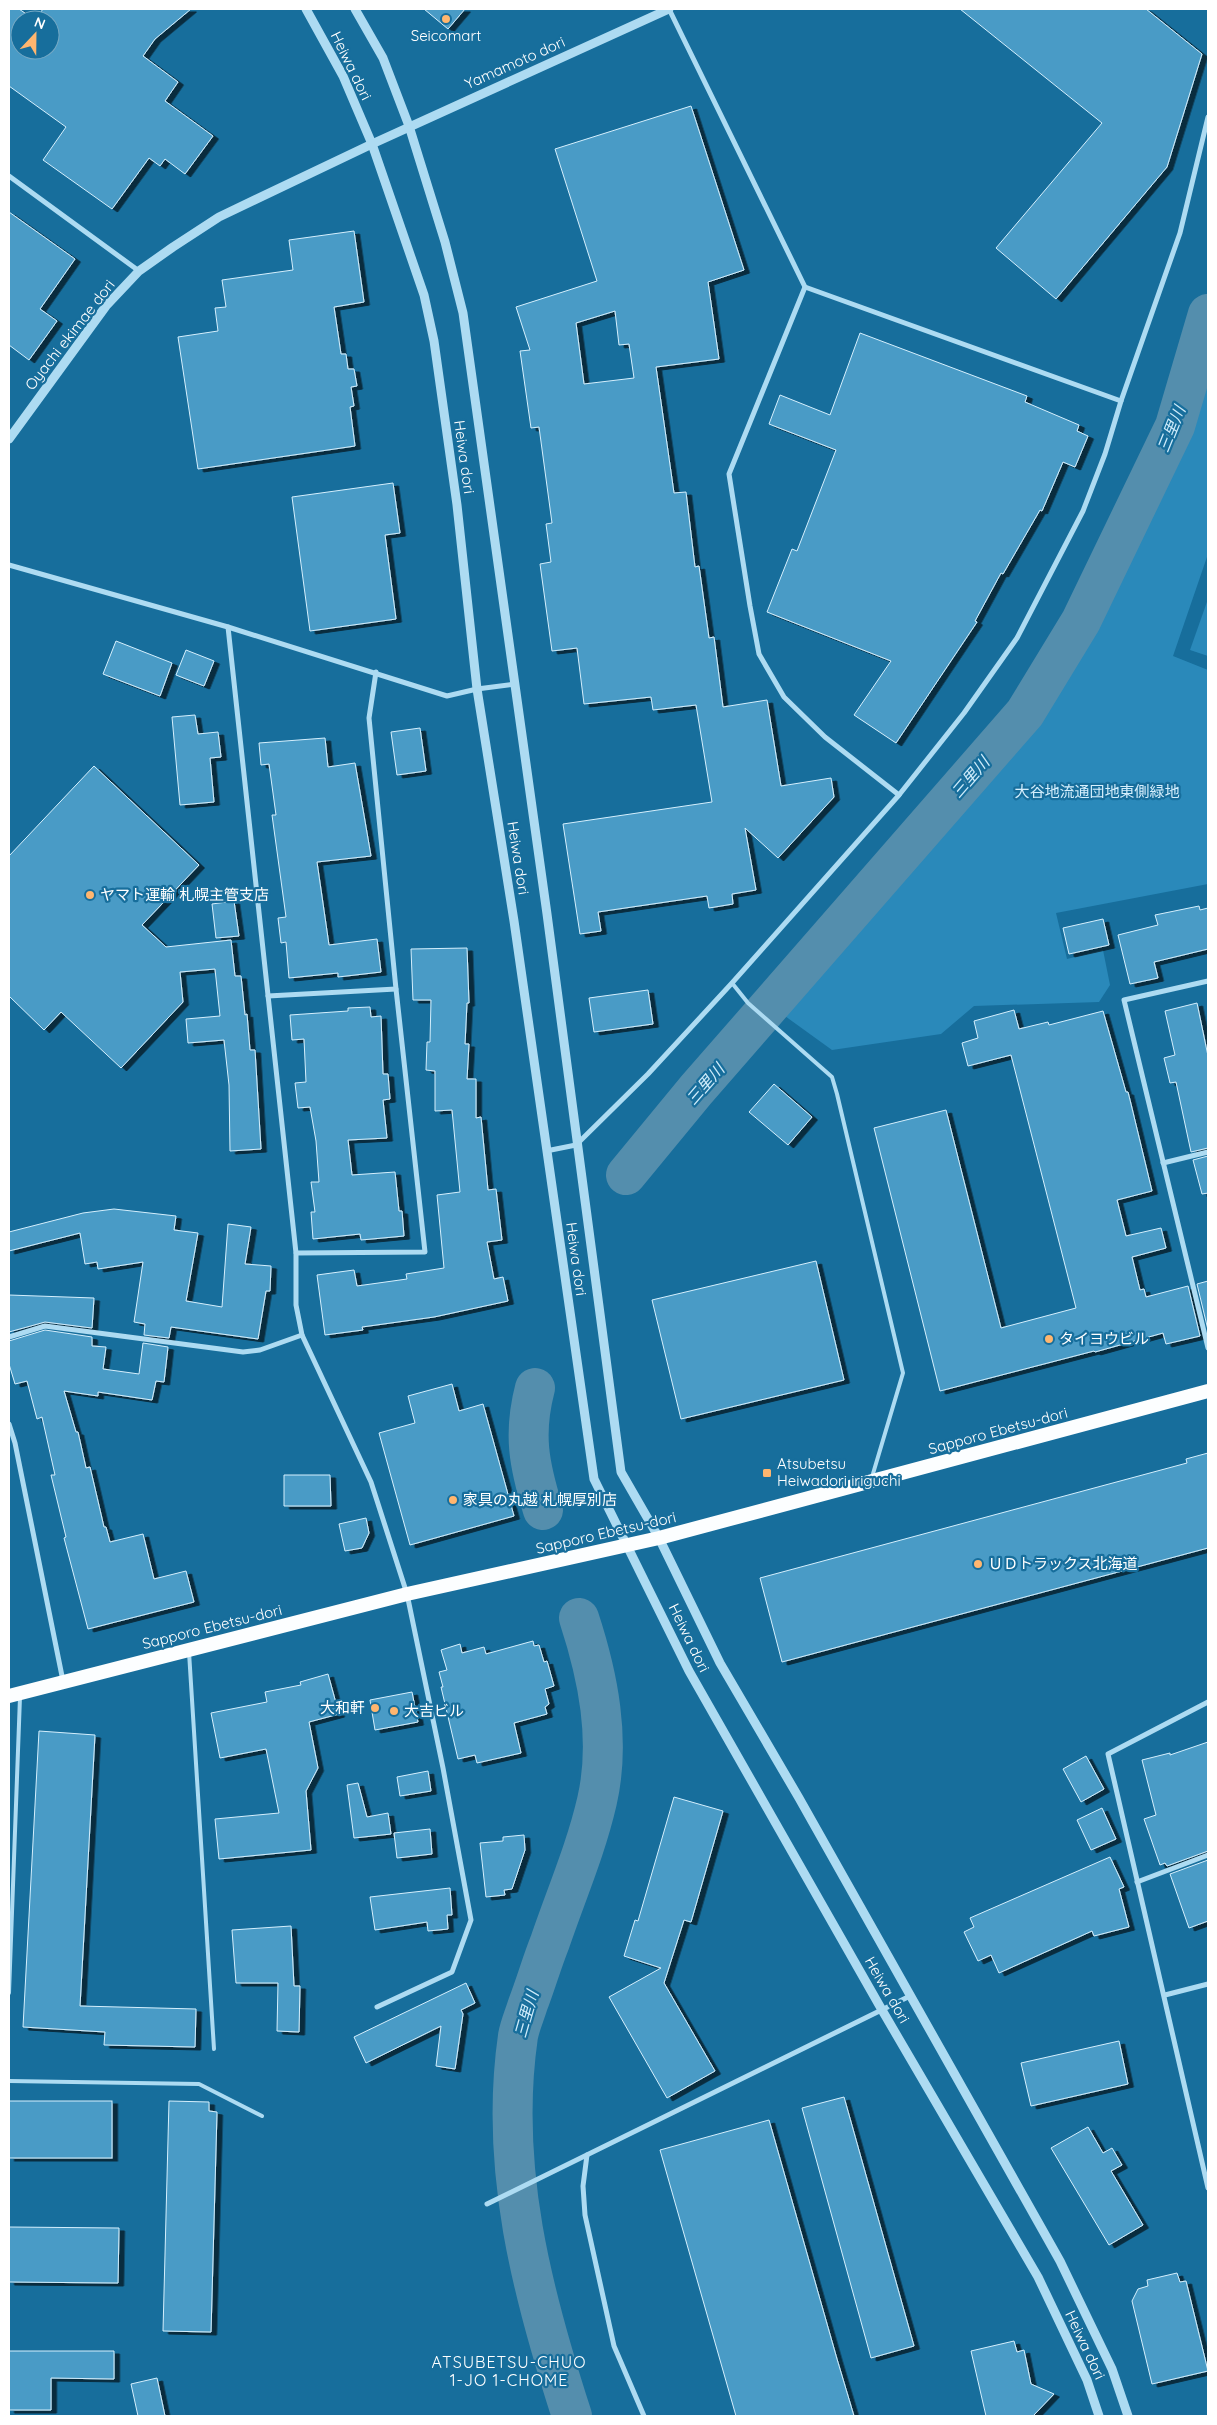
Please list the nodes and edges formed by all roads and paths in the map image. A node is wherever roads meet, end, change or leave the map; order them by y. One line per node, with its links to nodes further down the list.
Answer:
1 (306, 9): 6 (street, Heiwa dori)
2 (355, 9): 5 (street, Heiwa dori)
3 (669, 9): 5 (street, Yamamoto dori); 9 (street)
4 (1208, 117): 10 (street)
5 (409, 126): 6 (street, Yamamoto dori); 15 (street, Heiwa dori)
6 (372, 144): 8 (street, Oyachi ekimae dori); 16 (street, Heiwa dori)
7 (9, 176): 8 (street)
8 (140, 271): 11 (street, Oyachi ekimae dori)
9 (805, 287): 10 (street); 17 (street)
10 (1121, 401): 17 (street)
11 (9, 439)
12 (9, 566): 13 (street)
13 (228, 628): 14 (street); 21 (street)
14 (376, 672): 16 (street); 20 (street)
15 (516, 684): 16 (street); 22 (street, Heiwa dori)
16 (477, 689): 23 (street, Heiwa dori)
17 (899, 795): 19 (street)
18 (1208, 981): 25 (street)
19 (732, 983): 22 (street); 32 (lane)
20 (396, 989): 21 (street); 26 (street)
21 (268, 996): 26 (street)
22 (576, 1145): 23 (street); 33 (street, Heiwa dori)
23 (546, 1151): 34 (street, Heiwa dori)
24 (1208, 1152): 25 (street)
25 (1164, 1163): 29 (street)
26 (296, 1253): 27 (street)
27 (302, 1335): 28 (street); 35 (street)
28 (9, 1337)
29 (1208, 1348)
30 (1208, 1391): 32 (highway, Sapporo Ebetsu-dori)
31 (9, 1424): 37 (street)
32 (871, 1482): 33 (highway, Sapporo Ebetsu-dori)
33 (660, 1538): 34 (highway, Sapporo Ebetsu-dori); 45 (street, Heiwa dori)
34 (628, 1545): 35 (highway, Sapporo Ebetsu-dori); 47 (street, Heiwa dori)
35 (407, 1594): 36 (highway, Sapporo Ebetsu-dori); 46 (street)
36 (189, 1649): 37 (highway, Sapporo Ebetsu-dori); 48 (lane)
37 (63, 1681): 38 (highway, Sapporo Ebetsu-dori)
38 (14, 1694): 43 (lane)
39 (1208, 1702): 41 (street)
40 (1208, 1855): 41 (street)
41 (1137, 1882): 44 (street)
42 (1208, 1984): 44 (street)
43 (9, 1993)
44 (1165, 1995): 52 (street)
45 (910, 1996): 47 (street); 56 (street, Heiwa dori)
46 (377, 2007)
47 (882, 2010): 51 (street); 55 (street, Heiwa dori)
48 (214, 2049)
49 (9, 2081): 50 (lane)
50 (262, 2116)
51 (586, 2155): 53 (street); 54 (street)
52 (1208, 2188)
53 (487, 2204)
54 (644, 2416)
55 (1098, 2416)
56 (1128, 2416)

